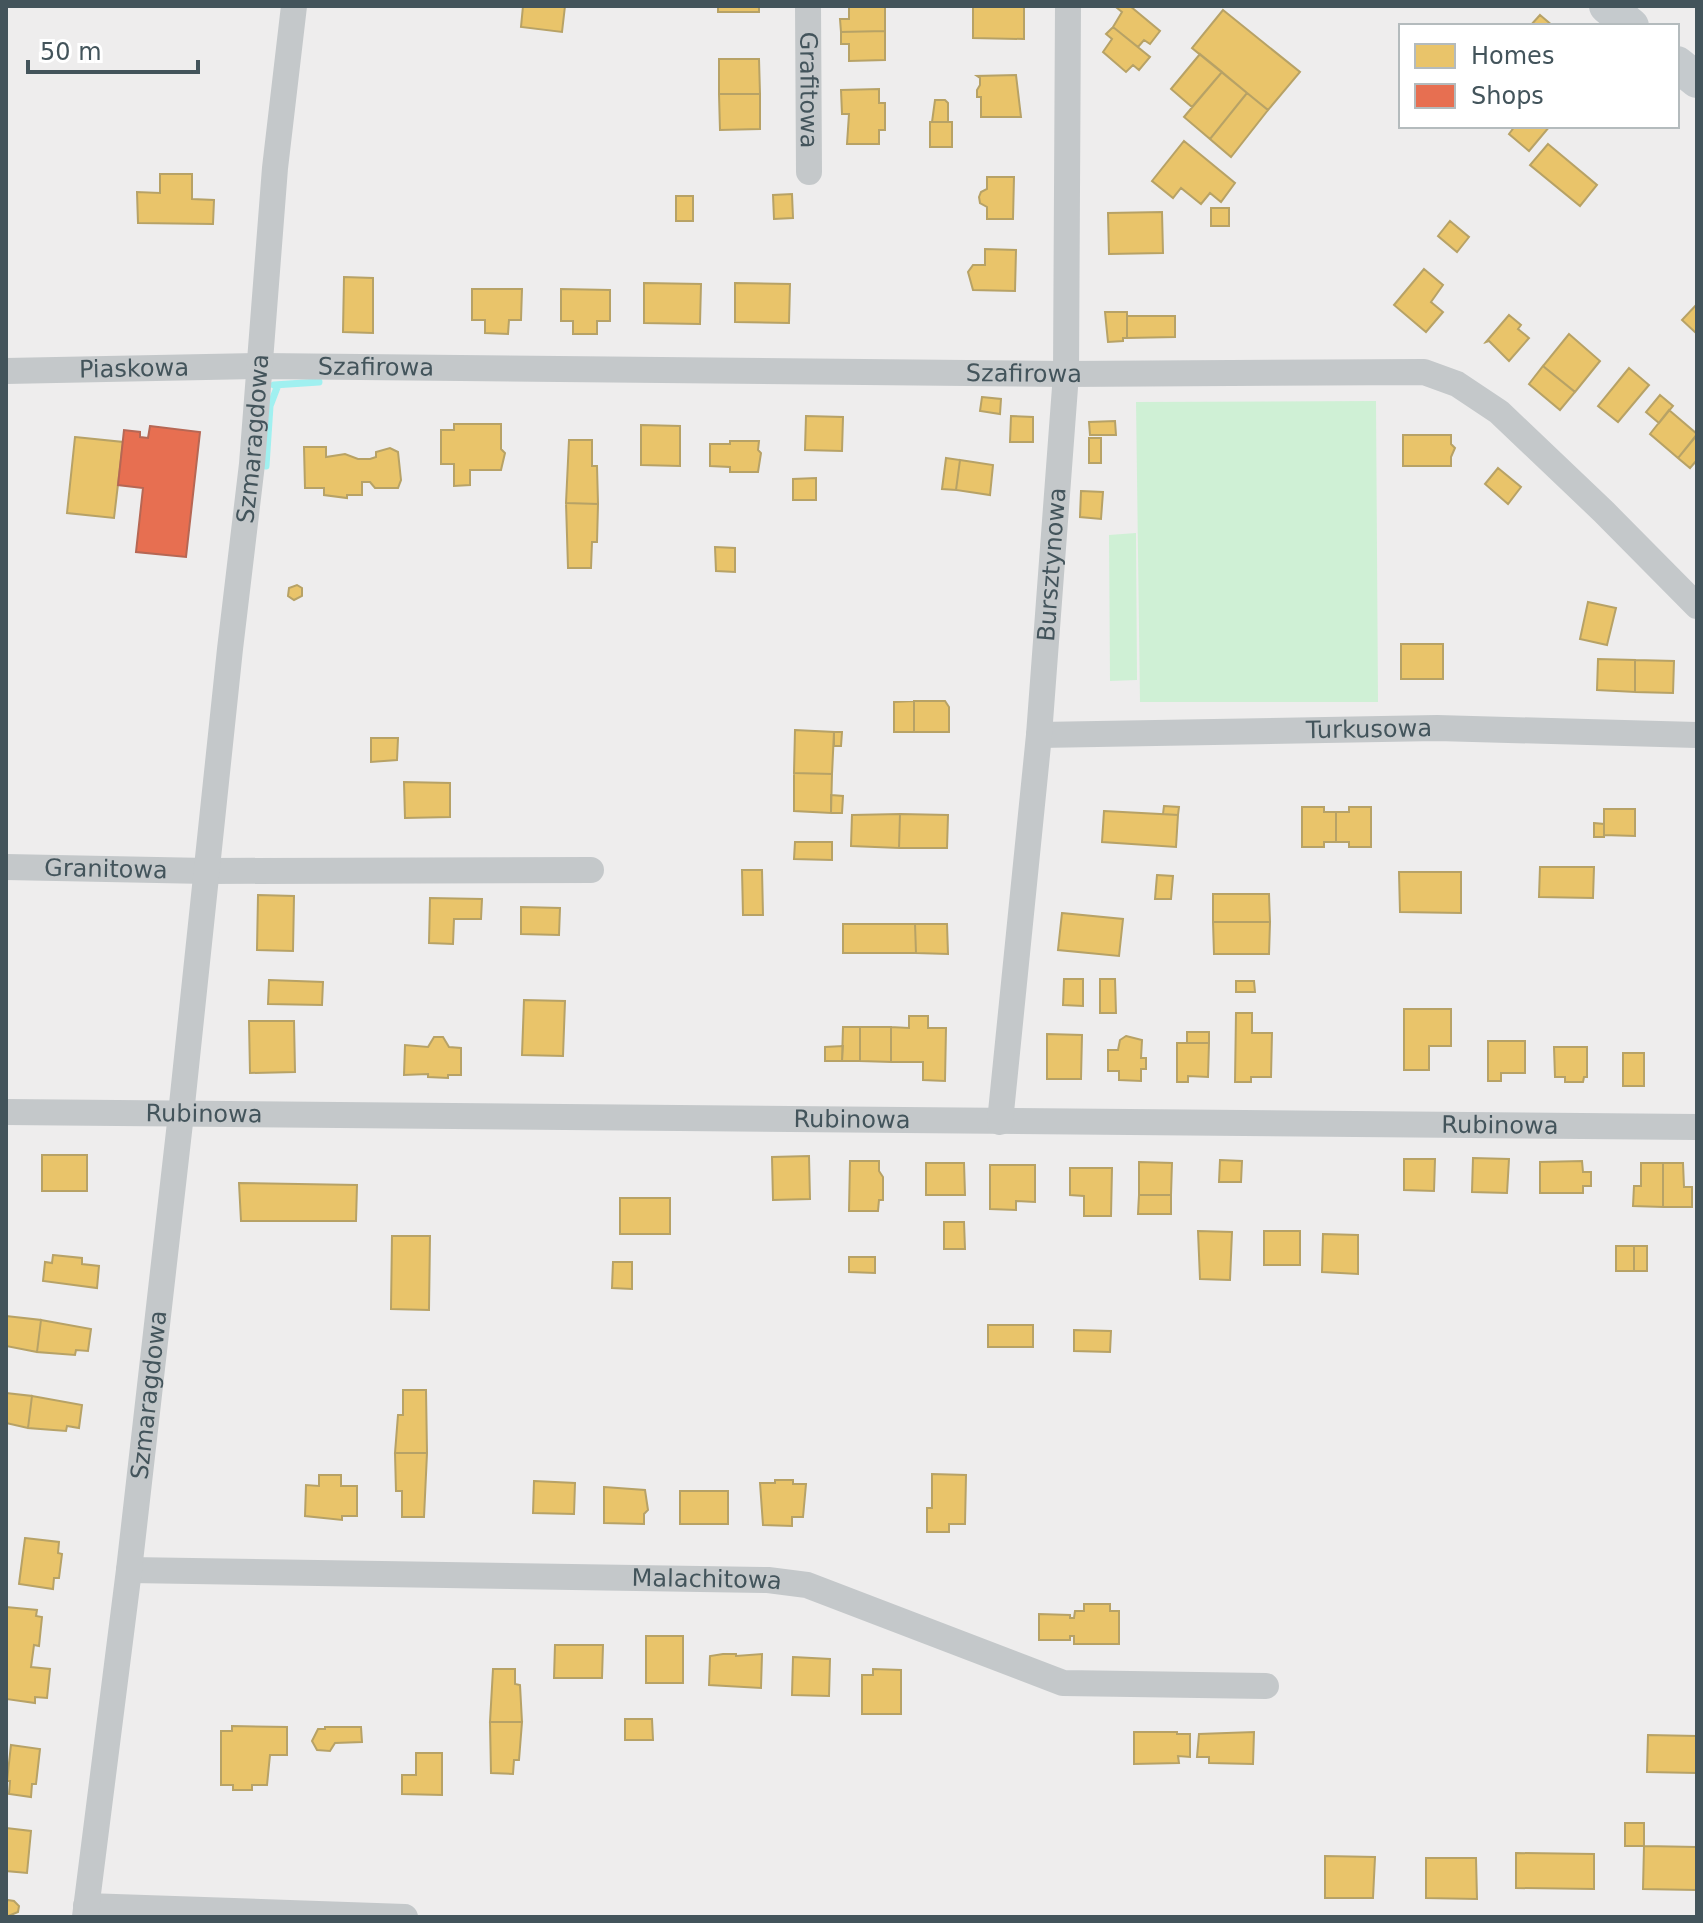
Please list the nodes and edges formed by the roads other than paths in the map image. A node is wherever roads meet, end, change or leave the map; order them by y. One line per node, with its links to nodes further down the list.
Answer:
1 (294, 6): 9 (street, Szmaragdowa)
2 (808, 6): 8 (street, Grafitowa)
3 (1068, 6): 11 (street, Bursztynowa)
4 (1607, 6): 5 (main road)
5 (1629, 24)
6 (1679, 66): 7 (main road)
7 (1697, 80)
8 (809, 172)
9 (261, 366): 10 (street, Piaskowa); 11 (street, Szafirowa); 17 (street, Szmaragdowa)
10 (6, 371)
11 (1066, 374): 12 (street, Szafirowa); 13 (street, Bursztynowa)
12 (1697, 606)
13 (1039, 735): 14 (street, Turkusowa); 20 (street, Bursztynowa)
14 (1697, 735)
15 (6, 867): 17 (street, Granitowa)
16 (591, 870): 17 (street)
17 (207, 871): 19 (street, Szmaragdowa)
18 (6, 1112): 19 (street, Rubinowa)
19 (181, 1114): 20 (street, Rubinowa); 22 (street, Szmaragdowa)
20 (1000, 1122): 21 (street, Rubinowa)
21 (1697, 1127)
22 (129, 1570): 23 (street, Malachitowa); 24 (street, Szmaragdowa)
23 (1266, 1686)
24 (86, 1911): 25 (street)
25 (405, 1917)

